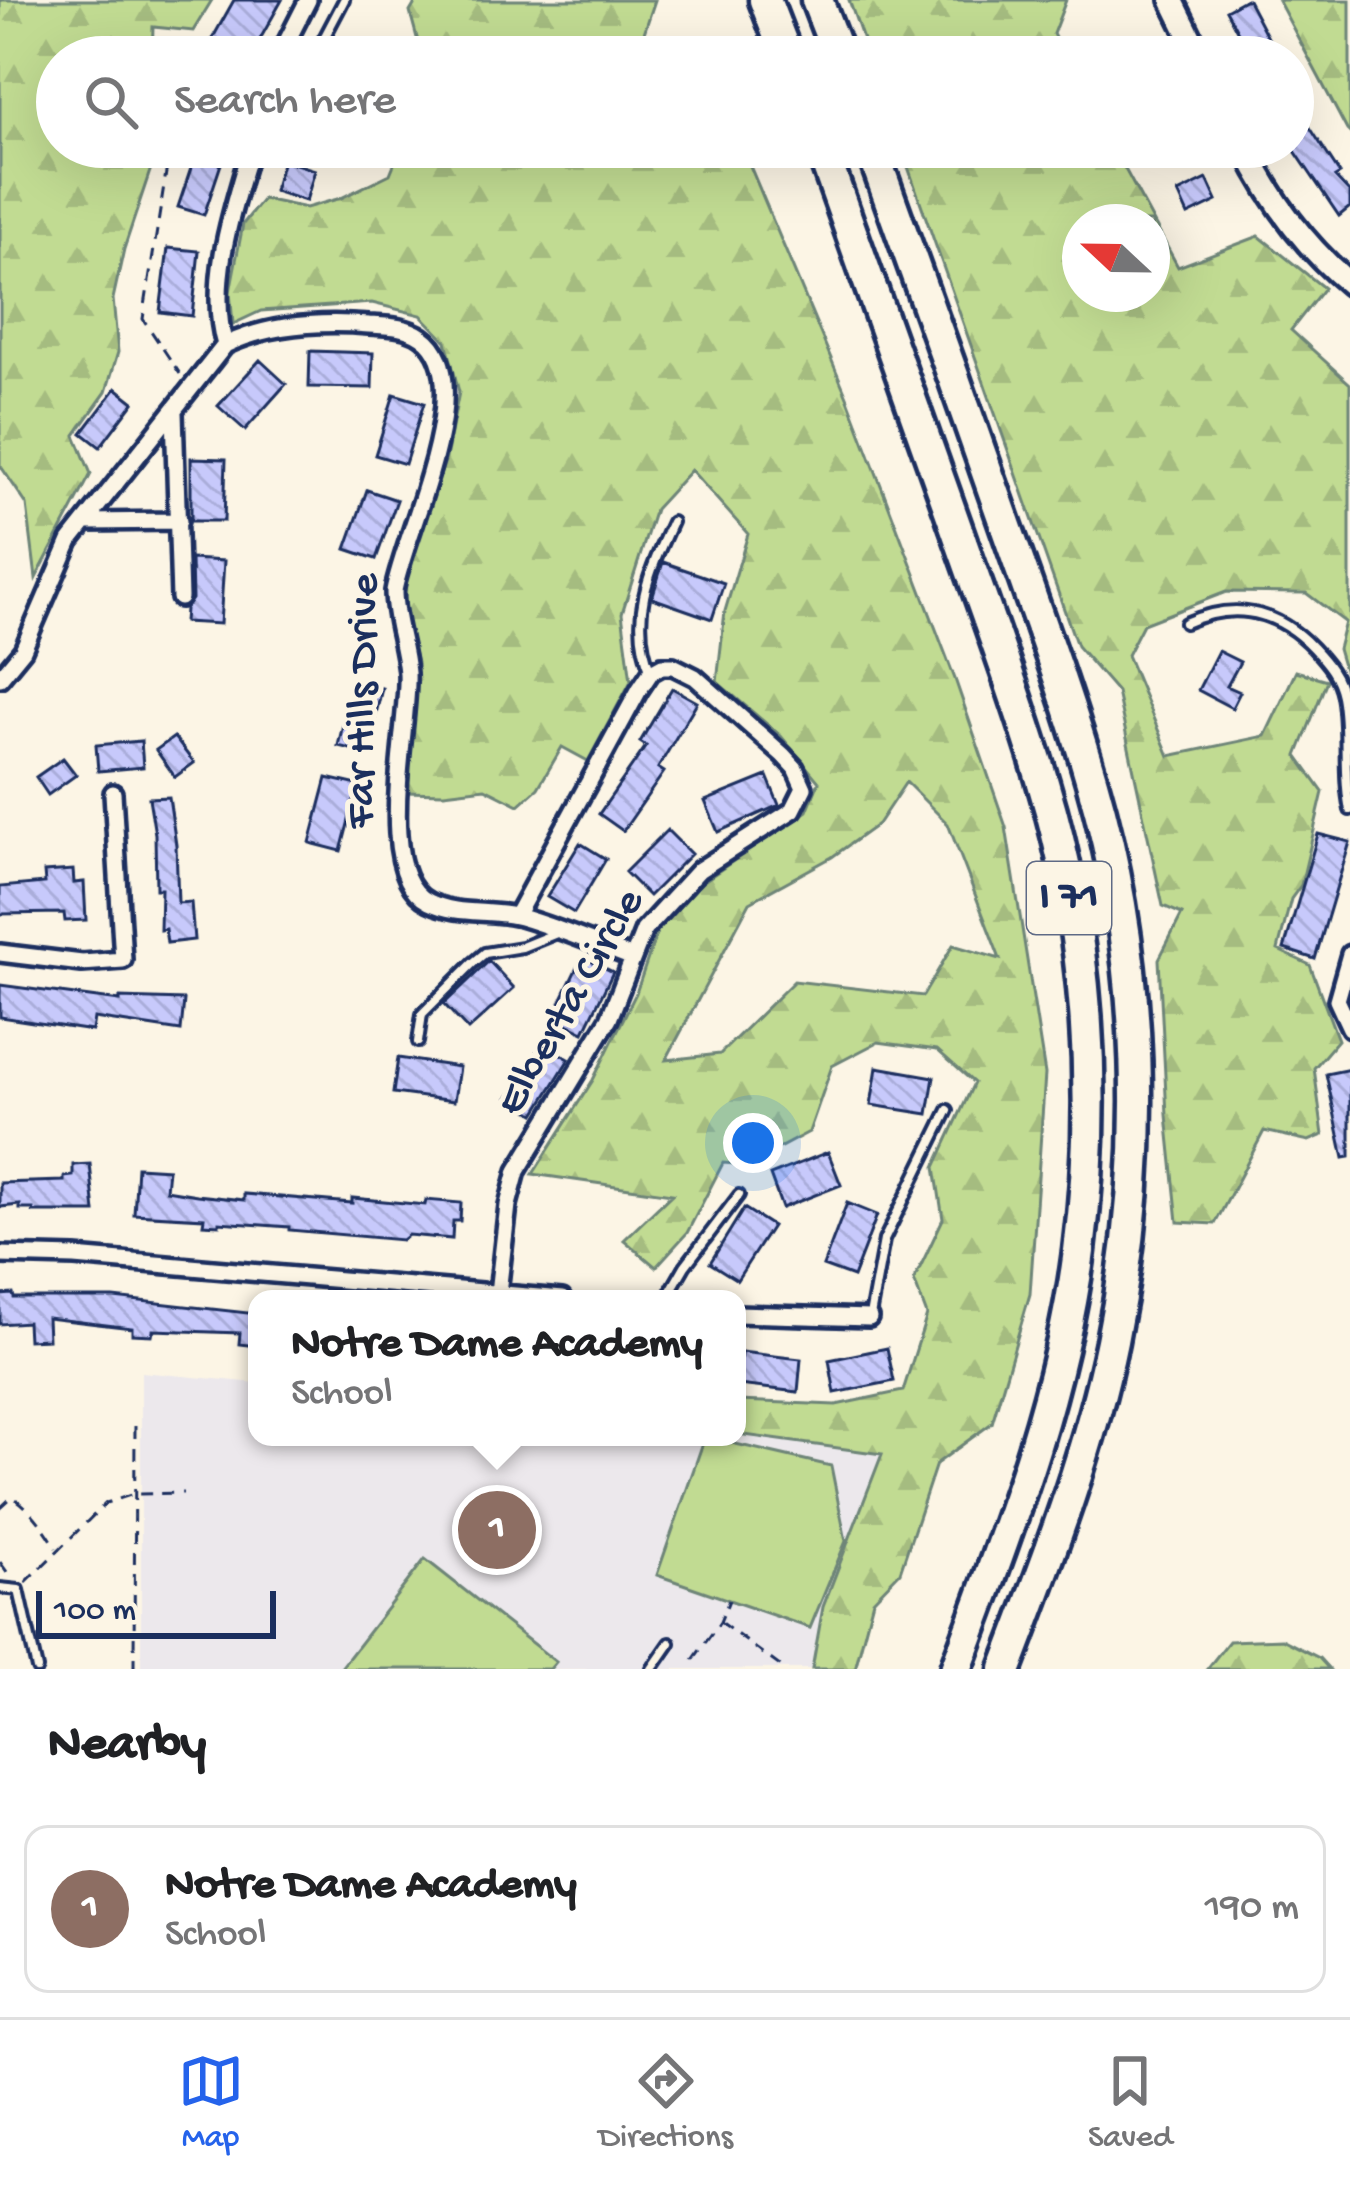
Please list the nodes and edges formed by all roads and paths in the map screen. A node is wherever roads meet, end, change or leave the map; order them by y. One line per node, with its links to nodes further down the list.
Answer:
1 (308, 0): 6 (street)
2 (344, 0): 7 (lane)
3 (765, 0): 8 (highway)
4 (817, 0): 9 (highway)
5 (1172, 0): 10 (street)
6 (291, 36)
7 (325, 36)
8 (779, 36)
9 (830, 36)
10 (1190, 36)
11 (167, 168): 18 (path)
12 (246, 168): 17 (street)
13 (828, 168): 59 (highway, I 71)
14 (878, 168): 60 (highway, I 71)
15 (1257, 168): 16 (street)
16 (1350, 284)
17 (225, 345): 18 (street); 29 (street, Far Hills Drive)
18 (191, 391): 19 (street)
19 (174, 412): 20 (street); 21 (street)
20 (179, 521): 21 (street); 23 (street)
21 (86, 522): 26 (street)
22 (672, 522): 25 (lane)
23 (180, 598)
24 (1185, 623): 28 (lane)
25 (651, 672): 29 (street, Elberta Circle); 33 (street, Elberta Circle)
26 (0, 678)
27 (113, 793): 31 (street)
28 (1350, 810)
29 (516, 916): 30 (street, Far Hills Drive)
30 (560, 932): 33 (street, Far Hills Drive); 35 (lane)
31 (0, 953)
32 (1350, 954): 34 (street)
33 (633, 958): 40 (street, Elberta Circle)
34 (1350, 1028)
35 (418, 1042)
36 (948, 1110): 43 (lane)
37 (740, 1195): 41 (lane)
38 (0, 1256): 39 (street)
39 (463, 1290)
40 (498, 1290)
41 (672, 1290)
42 (746, 1314): 43 (street)
43 (869, 1318)
44 (135, 1422): 46 (path)
45 (183, 1493): 46 (path)
46 (134, 1494): 48 (path); 56 (path)
47 (0, 1508): 48 (path)
48 (57, 1550): 50 (path)
49 (0, 1588): 50 (lane)
50 (19, 1590): 55 (lane)
51 (729, 1600): 52 (path)
52 (720, 1622): 54 (path); 58 (path)
53 (670, 1643): 57 (lane)
54 (693, 1660)
55 (37, 1669)
56 (134, 1669)
57 (652, 1669)
58 (784, 1669)
59 (956, 1669)
60 (1006, 1669)

